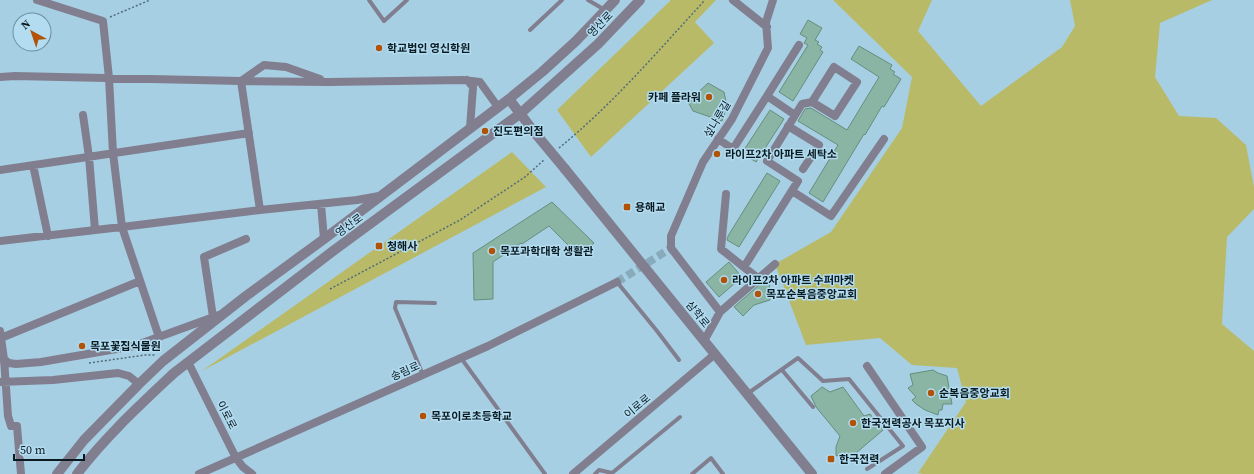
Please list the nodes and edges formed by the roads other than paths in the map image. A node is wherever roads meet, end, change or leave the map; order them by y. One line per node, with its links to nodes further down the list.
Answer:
1 (37, 0): 15 (street)
2 (369, 0): 3 (lane)
3 (407, 0)
4 (562, 0): 12 (lane)
5 (588, 0): 10 (lane)
6 (614, 0): 10 (street, 영산로)
7 (640, 0): 23 (street, 영산로)
8 (733, 0): 11 (street)
9 (773, 0): 11 (street, 섶나루길)
10 (605, 10): 20 (street, 영산로)
11 (766, 27): 29 (street, 섶나루길)
12 (530, 30)
13 (799, 45): 19 (street)
14 (0, 78): 15 (street)
15 (109, 78): 17 (street); 31 (street)
16 (467, 80): 18 (street); 22 (street); 27 (street)
17 (241, 81): 18 (street); 18 (street); 28 (street)
18 (329, 82)
19 (767, 96): 25 (street); 29 (street)
20 (508, 99): 22 (street, 영산로); 23 (street)
21 (812, 102): 21 (street); 25 (street)
22 (498, 107): 27 (street, 영산로)
23 (521, 113): 58 (street, 삼학로, bridge); 63 (street, 영산로)
24 (83, 115): 32 (street)
25 (795, 115): 26 (street)
26 (788, 126): 34 (street); 36 (street)
27 (470, 128): 38 (street, 영산로)
28 (249, 133): 31 (street); 40 (street)
29 (718, 139): 54 (street, 섶나루길)
30 (884, 139): 36 (street)
31 (113, 153): 32 (street); 41 (street)
32 (89, 157): 33 (street); 42 (street)
33 (33, 165): 35 (street); 43 (street)
34 (803, 169)
35 (0, 170)
36 (792, 191): 48 (street)
37 (726, 194): 48 (street)
38 (379, 196): 39 (street); 45 (street, 영산로)
39 (321, 204): 40 (street); 45 (street)
40 (260, 210): 41 (street)
41 (122, 227): 42 (street); 50 (street)
42 (95, 230): 43 (street)
43 (48, 236): 46 (street)
44 (246, 239): 55 (street)
45 (324, 239): 52 (street, 영산로)
46 (0, 240)
47 (775, 264): 49 (street)
48 (744, 267): 49 (street)
49 (759, 279): 54 (street)
50 (140, 281): 56 (street); 57 (street)
51 (617, 282): 60 (street, 송림로); 62 (lane)
52 (246, 296): 55 (street); 68 (street, 영산로)
53 (435, 303): 66 (lane)
54 (720, 312): 58 (street)
55 (213, 317): 57 (street)
56 (1, 335): 61 (street)
57 (159, 337): 61 (street)
58 (704, 341): 59 (street, 삼학로)
59 (715, 354): 69 (street, 삼학로); 81 (street, 이로로)
60 (461, 358): 66 (street, 송림로); 80 (lane)
61 (2, 359): 67 (street)
62 (679, 360)
63 (188, 362): 72 (street, 이로로); 77 (street, 영산로)
64 (867, 366): 85 (street)
65 (782, 370): 69 (lane); 70 (lane); 73 (lane)
66 (423, 375): 72 (street, 송림로)
67 (3, 382): 68 (street); 75 (street)
68 (139, 384): 76 (street, 영산로)
69 (747, 394): 74 (street, 삼학로)
70 (813, 407)
71 (680, 417): 82 (lane)
72 (236, 458): 78 (street, 송림로); 79 (street, 이로로)
73 (867, 470)
74 (808, 472)
75 (20, 474)
76 (57, 474)
77 (77, 474)
78 (199, 474)
79 (252, 474)
80 (545, 474)
81 (572, 474)
82 (595, 474)
83 (692, 474): 84 (lane)
84 (723, 474)
85 (885, 474)

